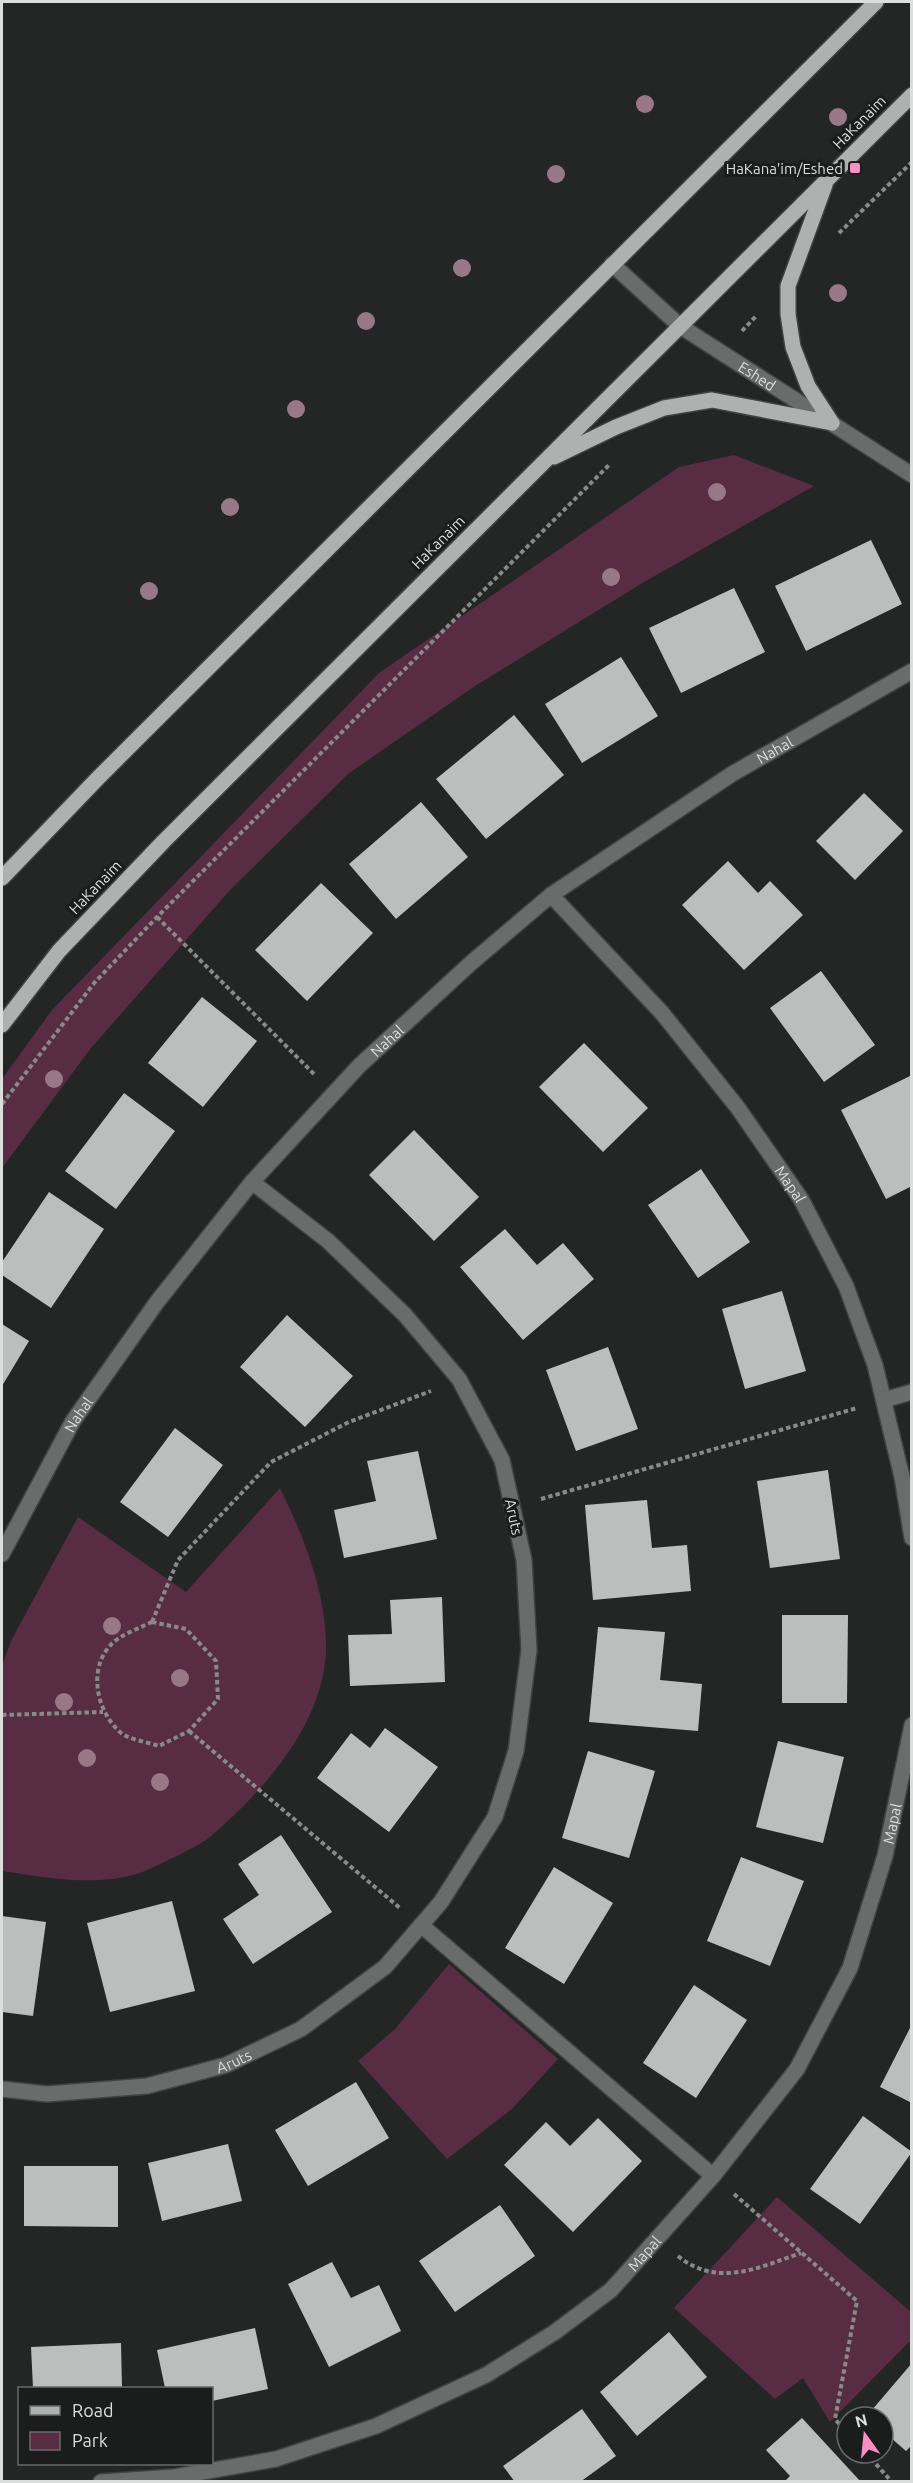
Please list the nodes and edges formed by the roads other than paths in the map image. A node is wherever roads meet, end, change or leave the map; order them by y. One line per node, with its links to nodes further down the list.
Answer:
1 (876, 2): 4 (main road)
2 (912, 95): 3 (main road, HaKanaim)
3 (827, 179): 5 (main road, HaKanaim); 6 (main road)
4 (612, 264): 5 (street, Eshed); 10 (main road)
5 (680, 326): 6 (street, Eshed); 7 (main road, HaKanaim)
6 (832, 423): 7 (main road); 8 (street, Eshed)
7 (543, 463): 12 (main road, HaKanaim)
8 (912, 476)
9 (912, 671): 11 (street, Nahal)
10 (2, 878)
11 (551, 895): 13 (street, Nahal); 15 (street, Mapal)
12 (2, 1025)
13 (252, 1182): 17 (street, Nahal); 19 (street, Aruts)
14 (912, 1392): 15 (street)
15 (884, 1400): 16 (street, Mapal)
16 (912, 1538)
17 (2, 1554)
18 (912, 1725): 21 (street, Mapal)
19 (421, 1925): 20 (street, Aruts); 21 (street)
20 (2, 2089)
21 (713, 2176): 22 (street, Mapal)
22 (102, 2481)

